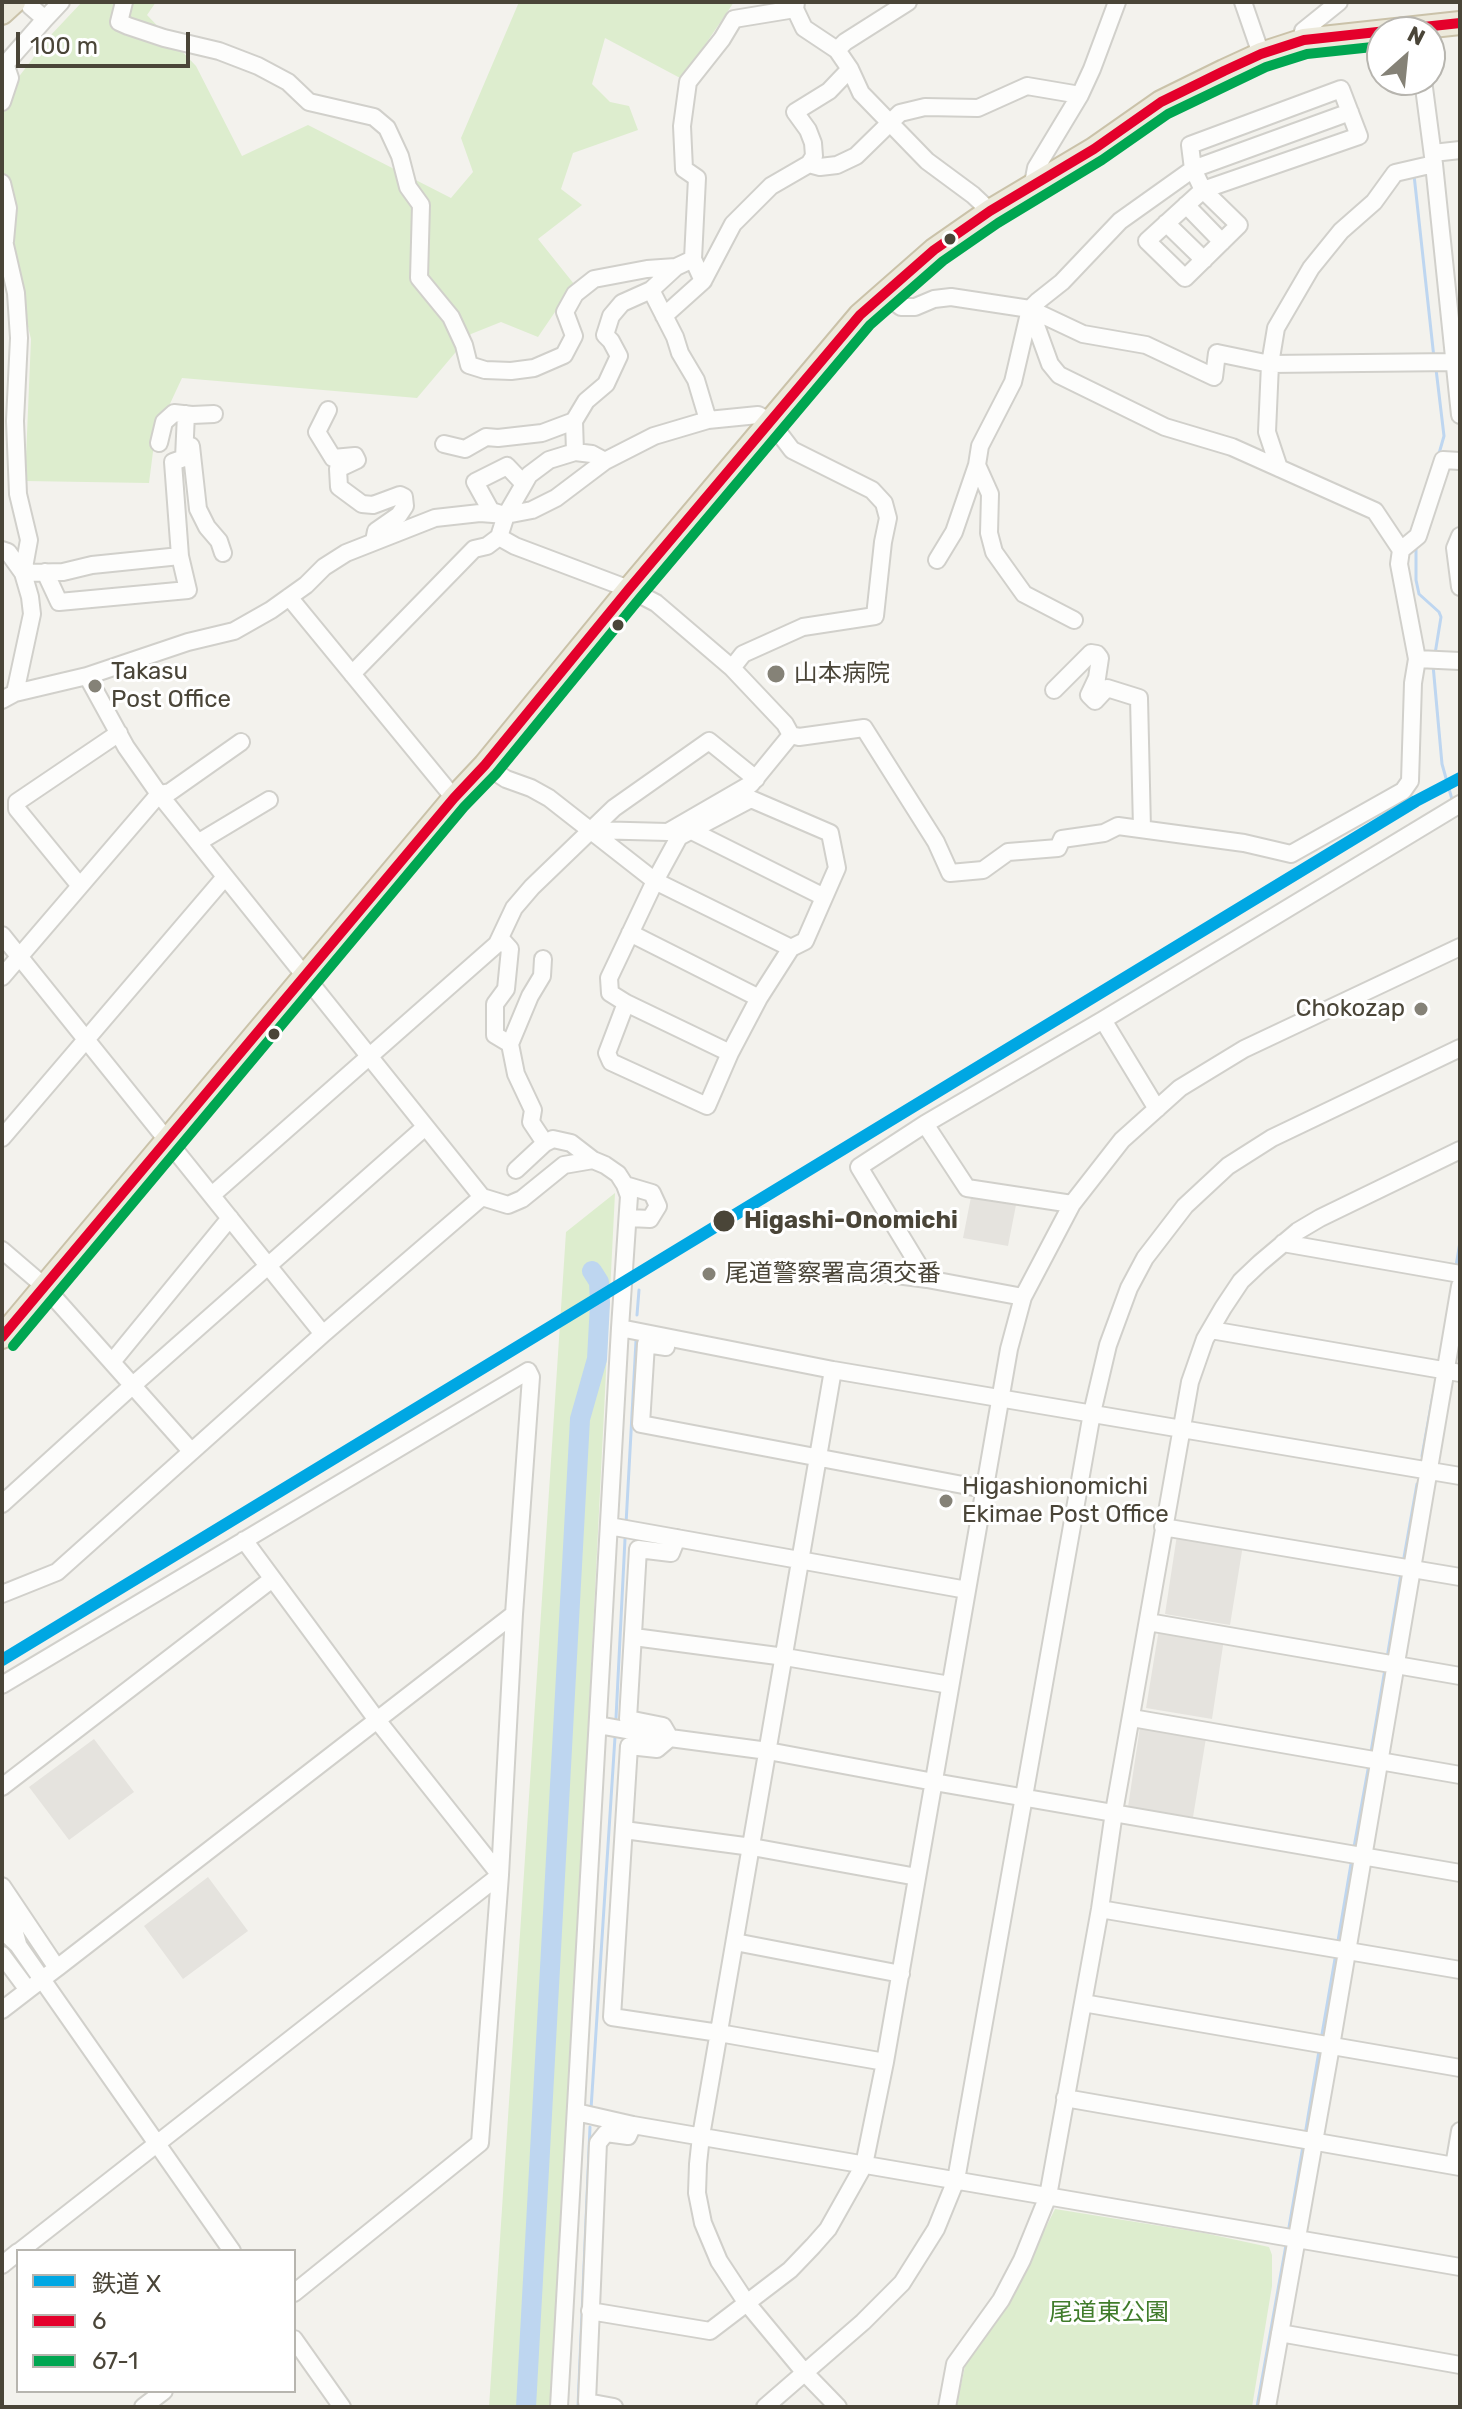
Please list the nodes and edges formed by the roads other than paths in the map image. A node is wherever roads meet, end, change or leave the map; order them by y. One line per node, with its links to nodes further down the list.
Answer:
1 (61, 2): 11 (street)
2 (124, 2): 37 (street)
3 (908, 2): 9 (street)
4 (1117, 2): 18 (street)
5 (1243, 2): 15 (street)
6 (1339, 2): 13 (street)
7 (22, 4): 10 (highway); 11 (street)
8 (796, 6): 14 (street); 35 (street)
9 (888, 7): 14 (street)
10 (2, 13)
11 (45, 19): 16 (street)
12 (1366, 34): 13 (highway)
13 (1304, 40): 15 (highway)
14 (837, 50): 17 (street)
15 (1261, 54): 28 (highway)
16 (4, 67): 20 (street)
17 (850, 69): 22 (street); 25 (street)
18 (1080, 95): 22 (street); 28 (street)
19 (1425, 96): 24 (street)
20 (2, 102)
21 (1350, 112): 26 (street); 26 (street); 29 (street)
22 (891, 122): 25 (street); 31 (street)
23 (1460, 150): 24 (street)
24 (1434, 158): 43 (street); 44 (street)
25 (809, 164): 38 (street)
26 (1193, 169): 29 (street); 41 (street)
27 (2, 183): 33 (street)
28 (1033, 183): 31 (highway)
29 (1203, 190): 30 (street); 34 (street)
30 (1186, 205): 32 (street); 34 (street)
31 (990, 211): 40 (highway)
32 (1166, 223): 36 (street); 36 (street)
33 (4, 237): 73 (street)
34 (1222, 242): 36 (street)
35 (693, 259): 37 (street); 38 (street)
36 (1204, 260)
37 (676, 267): 39 (street)
38 (703, 281): 42 (street)
39 (651, 290): 42 (street); 51 (street)
40 (884, 294): 41 (street); 52 (highway)
41 (1030, 309): 44 (street); 58 (street); 59 (street)
42 (664, 316): 50 (street)
43 (1441, 362): 44 (street); 45 (street)
44 (1270, 364): 59 (street)
45 (1458, 380): 49 (street)
46 (328, 410): 66 (street)
47 (214, 414): 48 (street)
48 (189, 415): 53 (street); 61 (street); 62 (street)
49 (1460, 415)
50 (708, 420): 52 (street); 56 (street)
51 (574, 421): 54 (street); 55 (street)
52 (770, 421): 75 (highway); 80 (street)
53 (159, 443)
54 (444, 444)
55 (575, 452): 56 (street); 60 (street)
56 (605, 461): 63 (street)
57 (1460, 461): 67 (street)
58 (977, 465): 71 (street); 77 (street)
59 (1279, 468): 67 (street)
60 (524, 484): 63 (street); 63 (street)
61 (198, 509): 62 (street); 69 (street)
62 (176, 511): 70 (street)
63 (506, 515): 65 (street); 66 (street)
64 (1460, 536): 74 (street)
65 (499, 537): 75 (street); 81 (street)
66 (374, 541): 76 (street)
67 (1409, 543): 78 (street)
68 (2, 550): 73 (street)
69 (223, 553)
70 (180, 556): 72 (street); 72 (street)
71 (937, 560)
72 (45, 572): 73 (street)
73 (23, 573): 84 (street)
74 (1460, 587)
75 (629, 589): 80 (street); 88 (highway)
76 (289, 597): 81 (street); 82 (street)
77 (1074, 620)
78 (1428, 660): 79 (street); 94 (street)
79 (1460, 661)
80 (732, 668): 86 (street)
81 (352, 674): 91 (street)
82 (87, 676): 84 (street); 85 (street)
83 (1054, 690): 94 (street)
84 (8, 697)
85 (119, 733): 90 (street); 100 (street)
86 (791, 735): 89 (street); 94 (street)
87 (241, 742): 90 (street)
88 (485, 765): 91 (highway); 95 (street)
89 (756, 779): 95 (street); 95 (street)
90 (159, 794): 97 (street); 100 (street)
91 (454, 798): 109 (highway)
92 (269, 800): 97 (street)
93 (1457, 806): 115 (street)
94 (1142, 829)
95 (591, 830): 99 (street); 104 (street)
96 (692, 831): 99 (street); 101 (street); 101 (street)
97 (199, 842): 98 (street)
98 (225, 877): 109 (street); 116 (street)
99 (655, 881): 102 (street); 106 (street)
100 (80, 886): 107 (street)
101 (824, 897): 106 (street)
102 (630, 933): 113 (street); 114 (street)
103 (2, 935): 107 (street)
104 (500, 938): 111 (street); 120 (street)
105 (1460, 947): 121 (street)
106 (791, 948): 113 (street)
107 (19, 956): 110 (street); 116 (street)
108 (543, 959): 112 (street)
109 (306, 976): 120 (street); 125 (highway)
110 (2, 977)
111 (506, 989): 112 (street); 117 (street)
112 (530, 996): 117 (street)
113 (759, 998): 119 (street)
114 (626, 1003): 119 (street); 119 (street)
115 (1103, 1020): 121 (street); 122 (street)
116 (87, 1039): 124 (street); 125 (street)
117 (510, 1044): 126 (street)
118 (1460, 1048): 154 (street)
119 (730, 1053)
120 (371, 1057): 123 (street); 131 (street)
121 (1157, 1109): 133 (street)
122 (925, 1124): 133 (street); 141 (street)
123 (424, 1128): 132 (street); 138 (street)
124 (2, 1138)
125 (166, 1139): 131 (street); 142 (highway)
126 (545, 1143): 128 (street); 129 (street)
127 (1460, 1150): 136 (street)
128 (593, 1160): 130 (street); 132 (street)
129 (516, 1170)
130 (625, 1185): 135 (street); 135 (street)
131 (212, 1195): 134 (street)
132 (482, 1197): 146 (street)
133 (1072, 1204): 143 (street)
134 (230, 1218): 138 (street); 149 (street)
135 (629, 1218): 144 (street)
136 (1283, 1243): 140 (street); 145 (street)
137 (2, 1250): 142 (street)
138 (269, 1265): 146 (street); 152 (street)
139 (842, 1272): 141 (street)
140 (1457, 1276): 151 (street)
141 (927, 1279): 143 (street)
142 (44, 1286): 147 (highway); 149 (street)
143 (1023, 1297): 153 (street)
144 (620, 1328): 148 (street); 162 (street)
145 (1211, 1330): 151 (street); 155 (street)
146 (323, 1334): 156 (street)
147 (2, 1337)
148 (724, 1347): 150 (street); 157 (street)
149 (112, 1362): 152 (street)
150 (833, 1370): 153 (street); 157 (street)
151 (1445, 1371): 158 (street)
152 (132, 1386): 156 (street); 161 (street)
153 (1001, 1400): 154 (street); 160 (street)
154 (1092, 1413): 155 (street); 189 (street)
155 (1182, 1430): 158 (street); 163 (street)
156 (191, 1451): 171 (street)
157 (818, 1459): 160 (street); 166 (street)
158 (1428, 1471): 159 (street); 167 (street)
159 (1460, 1476)
160 (984, 1489): 170 (street)
161 (2, 1504)
162 (609, 1526): 164 (street); 182 (street)
163 (1163, 1527): 167 (street); 173 (street)
164 (677, 1538): 166 (street); 174 (street)
165 (244, 1540): 169 (street); 172 (street); 178 (street)
166 (802, 1561): 170 (street); 175 (street)
167 (1405, 1568): 168 (street); 176 (street)
168 (1460, 1577)
169 (271, 1580): 181 (street); 188 (street)
170 (967, 1590): 179 (street)
171 (2, 1594)
172 (514, 1614): 181 (street); 195 (street)
173 (1148, 1622): 176 (street); 180 (street)
174 (634, 1637): 175 (street); 183 (street)
175 (785, 1657): 179 (street); 184 (street)
176 (1389, 1663): 177 (street); 185 (street)
177 (1460, 1676)
178 (2, 1685)
179 (950, 1685): 187 (street)
180 (1132, 1718): 185 (street); 190 (street)
181 (377, 1720): 195 (street); 205 (street)
182 (598, 1725): 183 (street); 217 (street)
183 (670, 1738): 184 (street); 191 (street)
184 (768, 1751): 187 (street); 192 (street)
185 (1373, 1760): 186 (street); 193 (street)
186 (1460, 1775)
187 (934, 1782): 189 (street); 196 (street)
188 (2, 1787)
189 (1025, 1797): 190 (street); 225 (street)
190 (1114, 1812): 193 (street); 198 (street)
191 (624, 1830): 192 (street); 212 (street)
192 (752, 1847): 196 (street); 201 (street)
193 (1356, 1855): 194 (street); 203 (street)
194 (1460, 1873)
195 (500, 1875): 222 (street); 231 (street)
196 (917, 1877): 207 (street)
197 (2, 1886): 205 (street)
198 (1100, 1909): 203 (street); 210 (street)
199 (2, 1910): 202 (street)
200 (2, 1930): 202 (street)
201 (735, 1942): 207 (street); 212 (street)
202 (18, 1945): 208 (street)
203 (1339, 1951): 206 (street); 213 (street)
204 (2, 1955): 209 (street)
205 (57, 1968): 208 (street)
206 (1460, 1970)
207 (901, 1974): 214 (street)
208 (42, 1980): 209 (street); 222 (street)
209 (28, 1990): 211 (street)
210 (1083, 2003): 213 (street); 216 (street)
211 (2, 2010)
212 (719, 2033): 214 (street); 220 (street)
213 (1324, 2044): 215 (street); 221 (street)
214 (885, 2062): 223 (street)
215 (1460, 2068)
216 (1065, 2098): 221 (street); 226 (street)
217 (576, 2112): 218 (street); 241 (street)
218 (633, 2125): 220 (street); 233 (street)
219 (1460, 2131): 224 (street)
220 (701, 2136): 223 (street); 232 (street)
221 (1307, 2140): 224 (street); 227 (street)
222 (157, 2143): 228 (street); 229 (street)
223 (864, 2165): 225 (street); 232 (street)
224 (1457, 2166)
225 (956, 2180): 226 (street); 237 (street)
226 (1048, 2196): 227 (street); 245 (street)
227 (1290, 2238): 230 (street); 234 (street)
228 (23, 2249)
229 (231, 2249)
230 (1460, 2267)
231 (296, 2291)
232 (746, 2302): 233 (street); 237 (street)
233 (590, 2311): 242 (street)
234 (1280, 2333): 236 (street); 246 (street)
235 (296, 2342): 240 (street)
236 (1460, 2365)
237 (805, 2373): 243 (street); 244 (street)
238 (164, 2398): 239 (street)
239 (143, 2407)
240 (342, 2407)
241 (559, 2407)
242 (614, 2407)
243 (765, 2407)
244 (838, 2407)
245 (947, 2407)
246 (1267, 2407)

